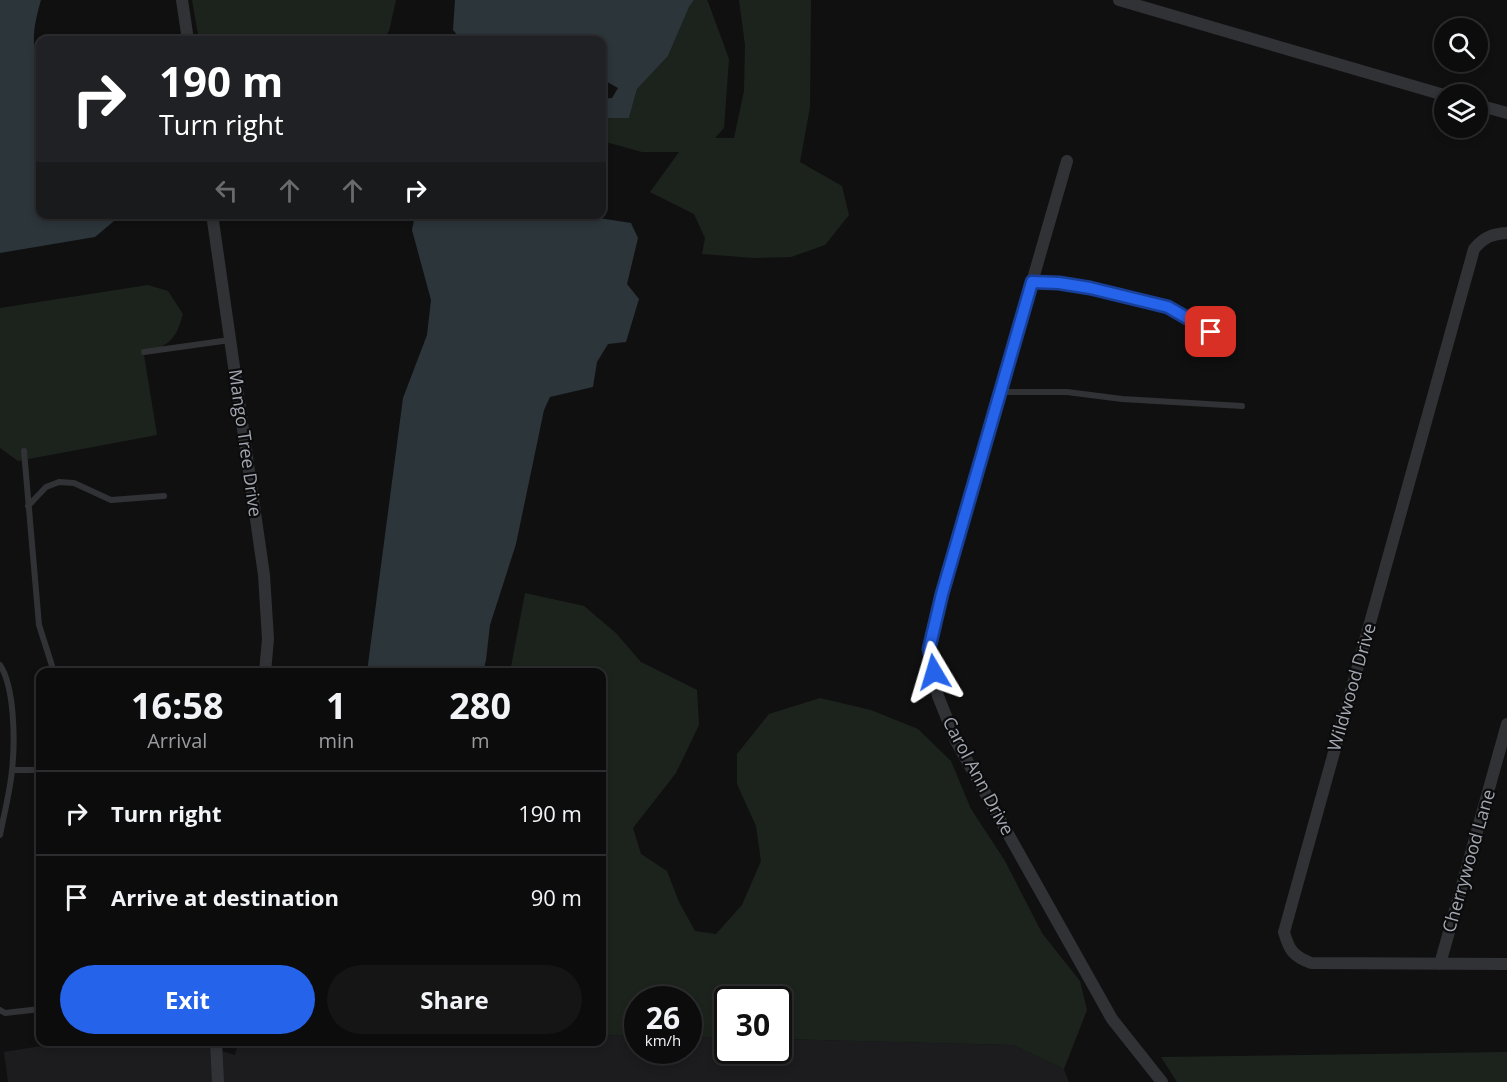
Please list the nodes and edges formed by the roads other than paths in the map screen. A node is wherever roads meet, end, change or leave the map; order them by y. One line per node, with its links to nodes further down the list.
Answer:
1 (182, 0): 3 (street)
2 (1119, 0): 4 (street)
3 (187, 36)
4 (1434, 92)
5 (1488, 108): 6 (street)
6 (1507, 113)
7 (1067, 160): 10 (street, Carol Ann Drive)
8 (214, 219): 12 (street, Mango Tree Drive)
9 (1507, 233): 26 (street, Wildwood Drive)
10 (1032, 282): 11 (lane); 14 (street, Carol Ann Drive)
11 (1211, 332)
12 (230, 340): 13 (lane); 21 (street, Mango Tree Drive)
13 (144, 352)
14 (1000, 392): 15 (lane); 32 (street, Carol Ann Drive)
15 (1242, 406)
16 (24, 451): 18 (lane)
17 (164, 496): 18 (lane)
18 (28, 506): 20 (lane)
19 (0, 665): 23 (lane)
20 (52, 668)
21 (265, 668)
22 (1507, 725): 26 (street, Cherrywood Lane)
23 (12, 770): 24 (lane); 25 (lane)
24 (36, 770)
25 (0, 835)
26 (1440, 964): 27 (street, Wildwood Drive)
27 (1507, 964)
28 (0, 1010): 29 (lane)
29 (36, 1010)
30 (216, 1046): 31 (street)
31 (218, 1082)
32 (1162, 1082)

